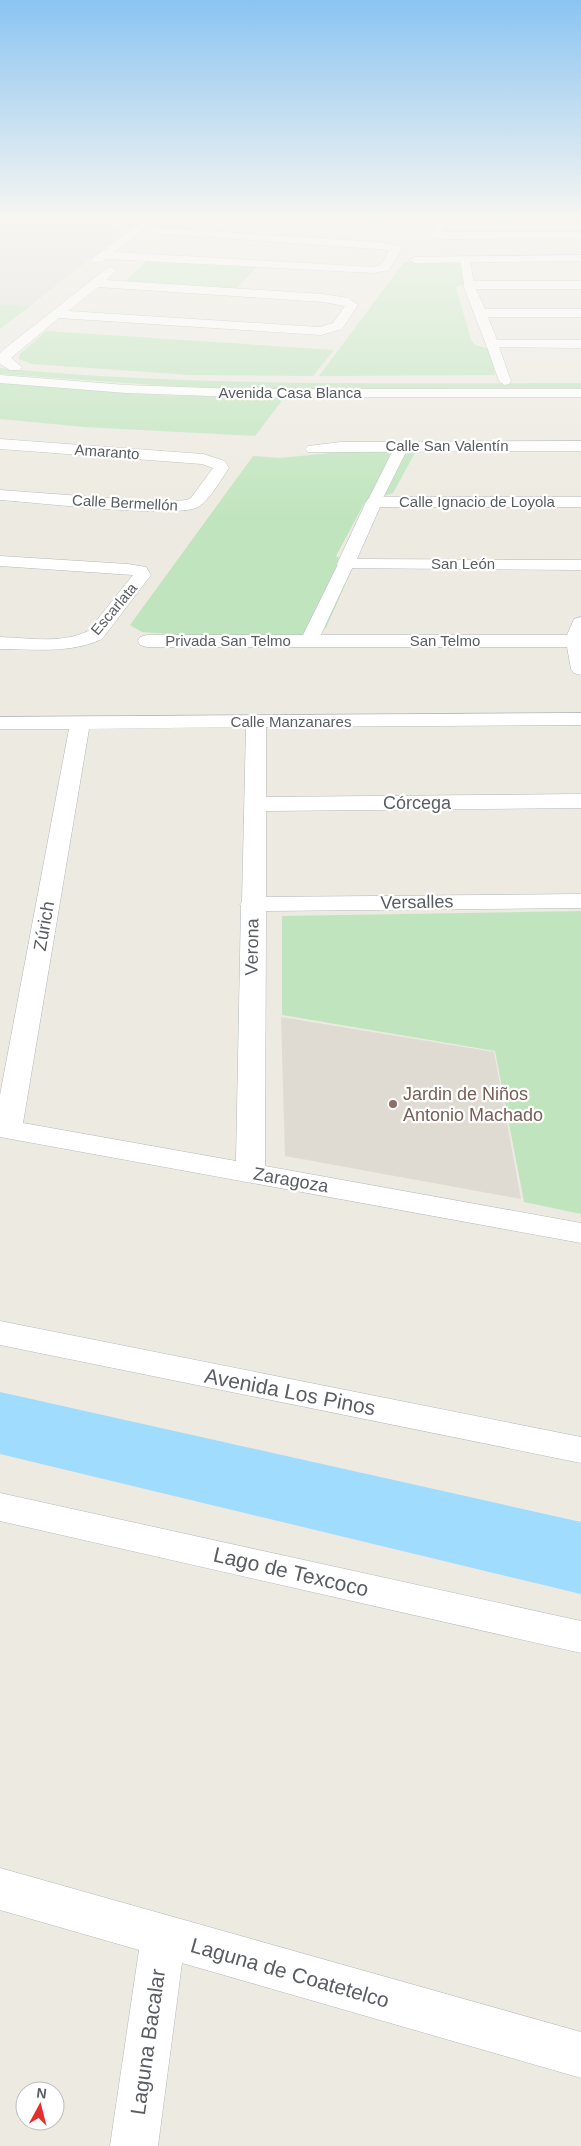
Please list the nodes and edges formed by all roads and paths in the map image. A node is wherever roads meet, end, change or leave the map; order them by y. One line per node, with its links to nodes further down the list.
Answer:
1 (55, 317): 6 (street)
2 (112, 317): 3 (street)
3 (344, 317)
4 (482, 317): 7 (street)
5 (20, 328): 6 (street)
6 (39, 329): 10 (street)
7 (492, 344): 8 (street); 17 (street)
8 (581, 344)
9 (0, 346): 10 (street)
10 (17, 347): 12 (street)
11 (0, 365): 12 (street)
12 (15, 367): 13 (street)
13 (94, 373)
14 (163, 377): 17 (street, Avenida Casa Blanca)
15 (0, 378): 18 (street, Avenida Casa Blanca)
16 (581, 380): 17 (street, Avenida Casa Blanca)
17 (506, 381)
18 (581, 393)
19 (0, 444): 23 (street, Amaranto)
20 (402, 446): 21 (street, Calle San Valentín); 22 (street, Calle San Valentín); 25 (street)
21 (581, 446)
22 (313, 449)
23 (213, 461): 24 (street, Calle Bermellón)
24 (0, 495)
25 (374, 502): 26 (street, Calle Ignacio de Loyola); 28 (street)
26 (581, 502)
27 (0, 561): 34 (street, Escarlata)
28 (346, 564): 29 (street, San León); 32 (street)
29 (581, 565)
30 (581, 622): 33 (street)
31 (147, 641): 32 (street, Privada San Telmo)
32 (309, 641): 33 (street, San Telmo)
33 (578, 641): 35 (street)
34 (0, 643)
35 (581, 669)
36 (581, 719): 37 (street, Calle Manzanares)
37 (256, 722): 39 (street, Calle Manzanares); 41 (street, Verona)
38 (0, 723): 39 (street, Calle Manzanares)
39 (80, 723): 44 (street, Zúrich)
40 (581, 801): 41 (street, Córcega)
41 (254, 804): 43 (street, Verona)
42 (581, 901): 43 (street, Versalles)
43 (252, 904): 45 (street, Verona)
44 (4, 1129): 45 (street, Zaragoza)
45 (250, 1172): 46 (street, Zaragoza)
46 (581, 1233)
47 (0, 1333): 48 (street, Avenida Los Pinos)
48 (581, 1450)
49 (0, 1506): 50 (street, Lago de Texcoco)
50 (581, 1637)
51 (0, 1889): 52 (street, Laguna de Coatetelco)
52 (163, 1937): 53 (street, Laguna de Coatetelco); 54 (street, Laguna Bacalar)
53 (581, 2055)
54 (134, 2146)

